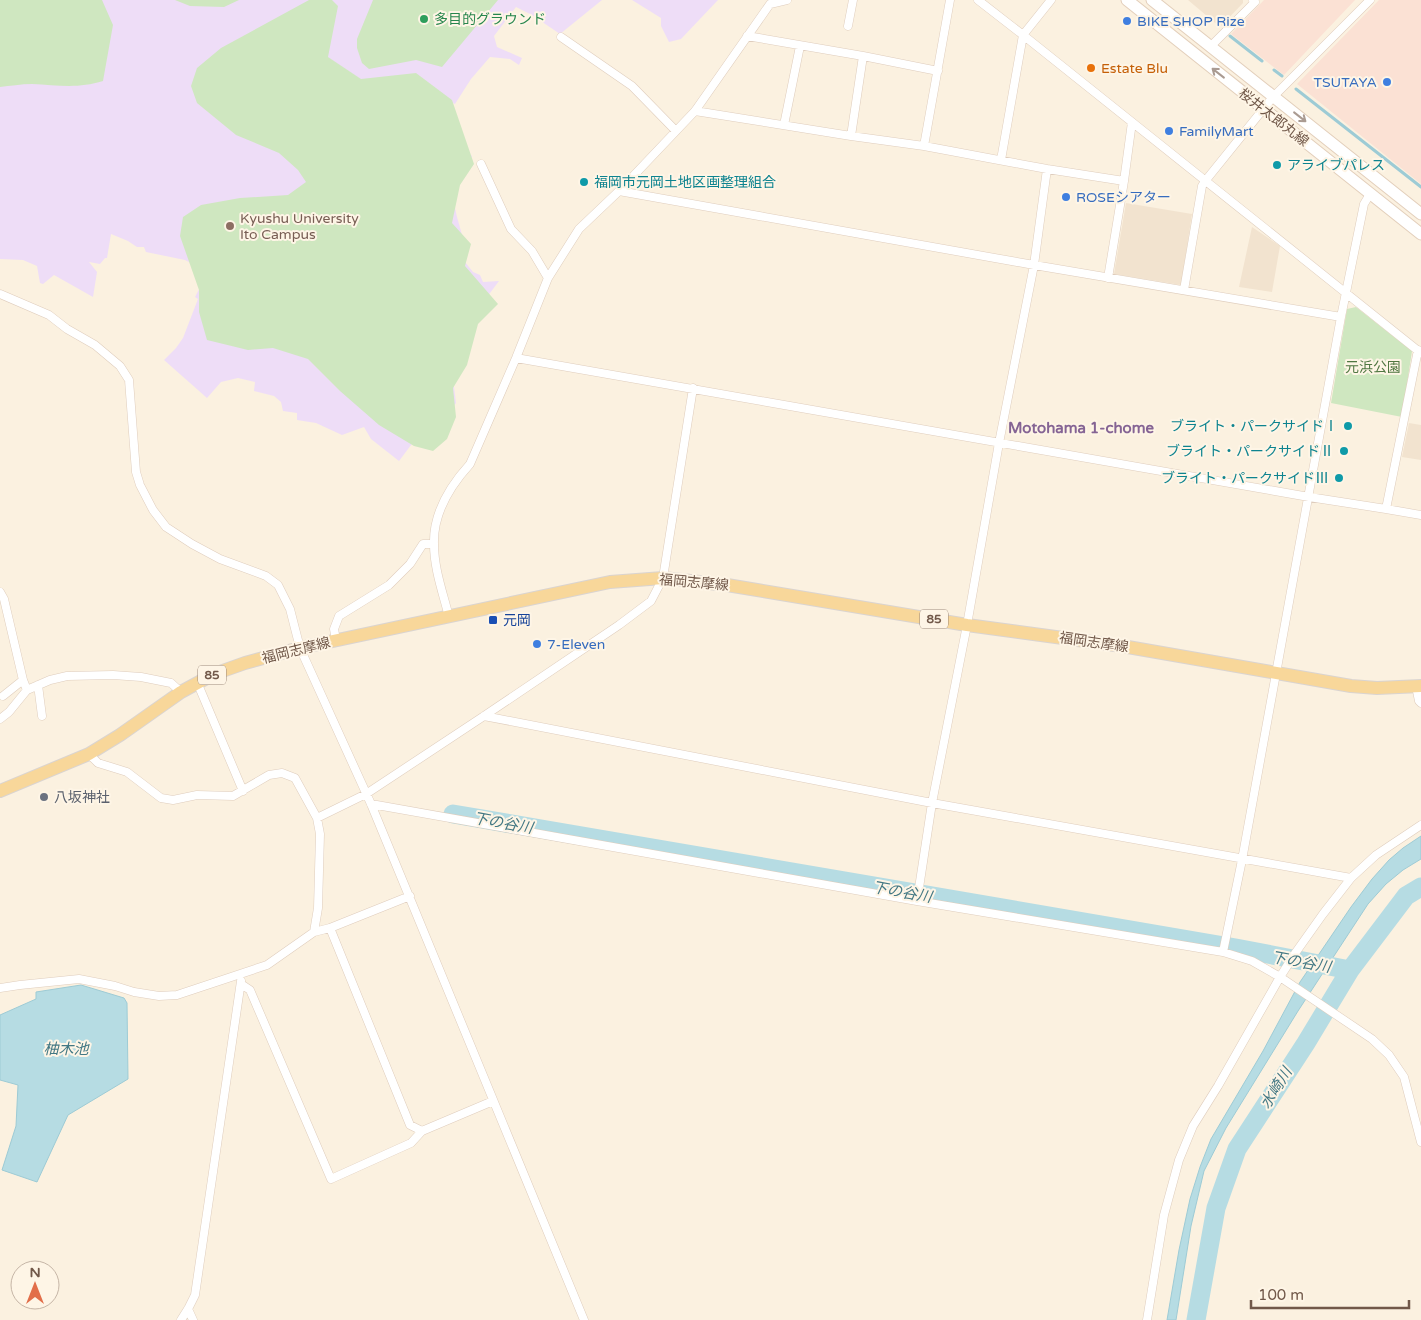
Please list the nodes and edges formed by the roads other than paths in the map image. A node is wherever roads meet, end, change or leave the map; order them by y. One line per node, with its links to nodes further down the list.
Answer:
1 (788, 0): 12 (street)
2 (852, 0): 10 (street)
3 (950, 0): 17 (street)
4 (978, 0): 11 (street)
5 (1051, 0): 11 (street)
6 (1127, 0): 19 (main road, 桜井太郎丸線, one-way to 6)
7 (1152, 0): 15 (main road, 桜井太郎丸線)
8 (1370, 0): 18 (street)
9 (1255, 1): 15 (street)
10 (848, 26)
11 (1024, 35): 21 (street); 26 (street)
12 (747, 36): 14 (street); 20 (street)
13 (561, 37): 23 (street)
14 (800, 46): 16 (street); 22 (street)
15 (1211, 46): 18 (main road, 桜井太郎丸線)
16 (863, 56): 17 (street); 24 (street)
17 (938, 71): 25 (street)
18 (1274, 98): 19 (street); 33 (main road, 桜井太郎丸線, one-way to 33)
19 (1263, 109): 29 (street); 32 (main road, 桜井太郎丸線)
20 (695, 111): 22 (street); 23 (street)
21 (1132, 122): 29 (street); 30 (street)
22 (784, 125): 24 (street)
23 (676, 131): 31 (street)
24 (851, 136): 25 (street)
25 (924, 146): 26 (street)
26 (1002, 160): 28 (street)
27 (481, 164): 36 (street)
28 (1047, 169): 30 (street); 35 (street)
29 (1206, 180): 38 (street); 39 (street)
30 (1124, 181): 37 (street)
31 (619, 191): 35 (street); 36 (street)
32 (1370, 194): 34 (main road, 桜井太郎丸線); 39 (street)
33 (1421, 214)
34 (1421, 234)
35 (1034, 265): 37 (street); 45 (street)
36 (548, 278): 43 (street)
37 (1108, 278): 38 (street)
38 (1184, 290): 41 (street)
39 (1346, 292): 41 (street); 42 (street)
40 (0, 294): 55 (street)
41 (1341, 317): 46 (street)
42 (1419, 352): 47 (street)
43 (516, 358): 44 (street); 49 (street)
44 (693, 388): 45 (street); 50 (street)
45 (999, 442): 46 (street); 53 (street)
46 (1309, 497): 47 (street); 56 (street)
47 (1386, 509): 48 (street)
48 (1421, 515)
49 (434, 544): 52 (street); 54 (street)
50 (662, 578): 52 (main road, 福岡志摩線 / 85); 53 (main road, 福岡志摩線 / 85); 66 (street)
51 (0, 592): 57 (street)
52 (449, 617): 54 (main road, 福岡志摩線 / 85)
53 (967, 625): 56 (main road, 福岡志摩線 / 85); 72 (street)
54 (336, 640): 55 (main road, 福岡志摩線 / 85)
55 (300, 648): 58 (main road, 福岡志摩線 / 85); 71 (street)
56 (1276, 673): 60 (main road, 福岡志摩線 / 85); 76 (street)
57 (23, 680): 61 (street); 63 (street)
58 (197, 682): 62 (main road, 福岡志摩線 / 85); 70 (street)
59 (38, 685): 61 (street); 62 (street); 65 (street)
60 (1418, 686): 64 (street)
61 (27, 690): 67 (street)
62 (181, 692): 68 (main road, 福岡志摩線 / 85)
63 (3, 696)
64 (1421, 703)
65 (42, 716)
66 (484, 716): 71 (street); 72 (street)
67 (0, 719)
68 (89, 754): 69 (main road, 福岡志摩線 / 85); 70 (street)
69 (0, 791)
70 (242, 791): 74 (street)
71 (366, 794): 73 (street); 74 (street)
72 (932, 803): 76 (street); 79 (street)
73 (371, 804): 78 (street); 79 (street)
74 (317, 818): 81 (street)
75 (1421, 825): 77 (street)
76 (1242, 860): 77 (street); 82 (street)
77 (1351, 878): 84 (street)
78 (410, 896): 80 (street); 87 (street)
79 (917, 901): 82 (street)
80 (330, 928): 81 (street); 88 (street)
81 (314, 932): 83 (street)
82 (1223, 951): 84 (street)
83 (243, 972): 85 (street); 86 (street)
84 (1283, 979): 89 (street); 94 (street)
85 (241, 984): 88 (street); 90 (street)
86 (0, 988)
87 (493, 1101): 88 (street); 93 (street)
88 (422, 1131)
89 (1421, 1142)
90 (188, 1309): 91 (street); 92 (street)
91 (181, 1320)
92 (193, 1320)
93 (584, 1320)
94 (1147, 1320)

